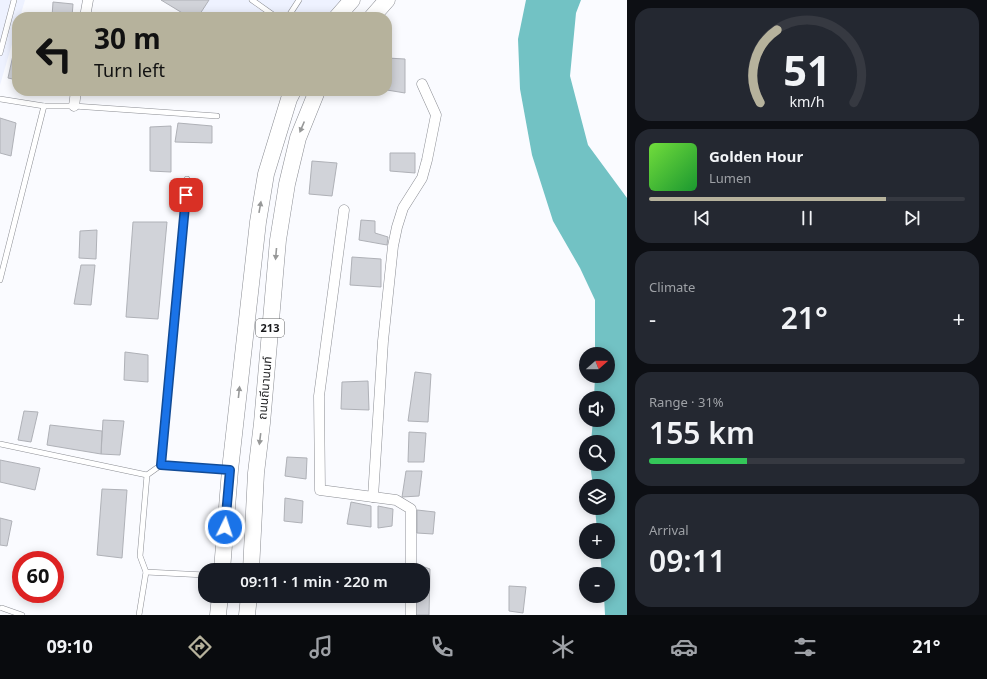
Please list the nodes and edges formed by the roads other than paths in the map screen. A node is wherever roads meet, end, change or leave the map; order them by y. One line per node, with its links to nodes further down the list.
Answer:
1 (14, 0): 12 (lane)
2 (88, 0): 7 (street)
3 (252, 0): 8 (lane)
4 (298, 0): 9 (lane)
5 (352, 0): 10 (main road)
6 (387, 0): 11 (main road)
7 (86, 12)
8 (269, 12)
9 (291, 12)
10 (341, 12)
11 (376, 12)
12 (0, 53)
13 (422, 84): 29 (street)
14 (75, 96): 19 (street)
15 (291, 96): 26 (main road, ถนนถีนานนท์ / 213, one-way to 15)
16 (316, 96): 27 (main road, ถนนถีนานนท์ / 213, one-way to 27)
17 (0, 99): 18 (lane)
18 (44, 106): 19 (lane); 23 (lane)
19 (74, 106): 20 (lane)
20 (217, 116)
21 (187, 179): 25 (lane)
22 (344, 210): 29 (street)
23 (0, 280)
24 (0, 444): 28 (lane)
25 (161, 465): 26 (lane); 28 (lane)
26 (230, 470): 27 (main road); 30 (main road, ถนนถีนานนท์ / 213)
27 (256, 473): 31 (main road, ถนนถีนานนท์ / 213)
28 (147, 476): 33 (lane)
29 (373, 497): 32 (street)
30 (223, 563)
31 (251, 563)
32 (411, 563)
33 (146, 572): 34 (lane); 40 (lane)
34 (198, 575)
35 (219, 603): 41 (main road)
36 (248, 603): 42 (main road)
37 (411, 603): 43 (street)
38 (2, 608): 39 (lane)
39 (22, 615)
40 (139, 615)
41 (218, 615)
42 (247, 615)
43 (411, 615)

